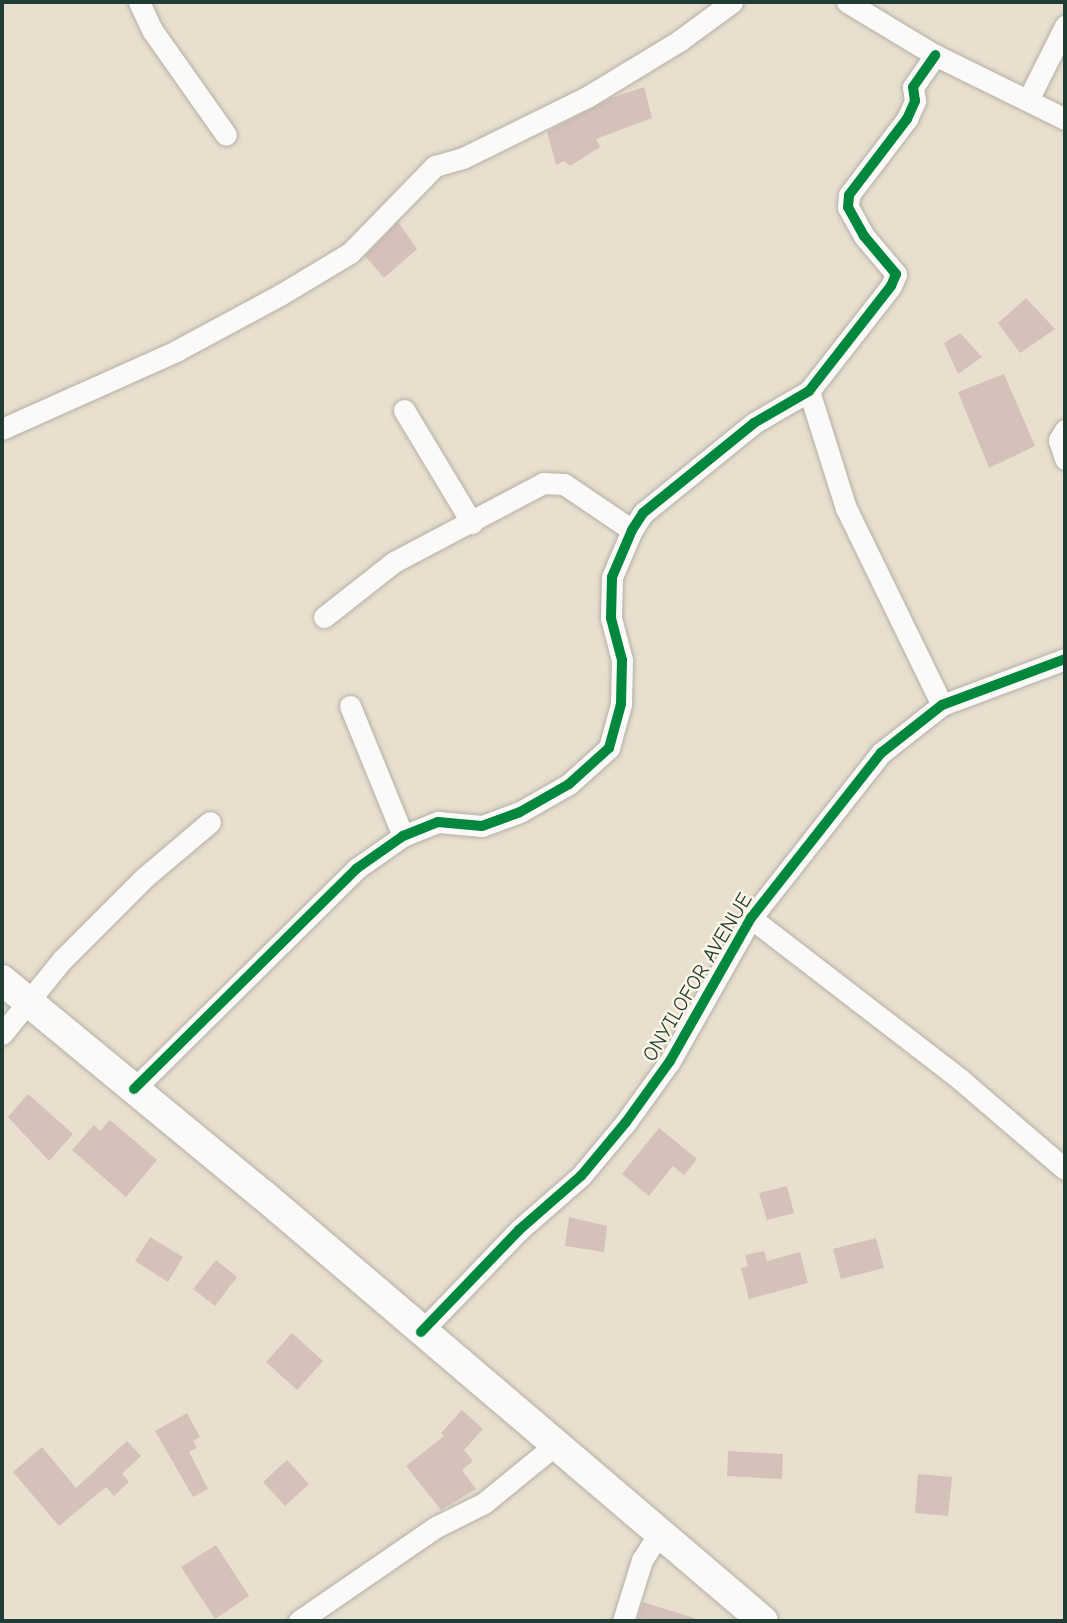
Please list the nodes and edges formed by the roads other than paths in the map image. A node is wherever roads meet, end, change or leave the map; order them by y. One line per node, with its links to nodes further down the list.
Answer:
1 (139, 2): 8 (street)
2 (732, 2): 11 (street)
3 (847, 2): 5 (street)
4 (1065, 26): 6 (street)
5 (935, 55): 6 (street); 9 (street)
6 (1028, 100): 7 (street)
7 (1065, 119)
8 (226, 135)
9 (809, 391): 15 (street); 18 (street)
10 (404, 410): 14 (street)
11 (2, 429)
12 (1065, 430): 13 (street)
13 (1065, 459)
14 (472, 523): 15 (street); 16 (street)
15 (632, 530): 21 (street)
16 (324, 617)
17 (1065, 659): 18 (street, ONYILOFOR AVENUE)
18 (943, 705): 22 (street, ONYILOFOR AVENUE)
19 (350, 706): 21 (street)
20 (210, 822): 24 (street)
21 (403, 836): 26 (street)
22 (751, 918): 27 (street); 28 (street, ONYILOFOR AVENUE)
23 (2, 980): 24 (main road)
24 (30, 1003): 25 (street); 26 (main road)
25 (2, 1034)
26 (134, 1089): 28 (main road)
27 (1065, 1169)
28 (421, 1332): 29 (main road)
29 (554, 1446): 30 (main road); 31 (street)
30 (658, 1535): 32 (street); 33 (main road)
31 (303, 1620)
32 (624, 1621)
33 (763, 1621)

